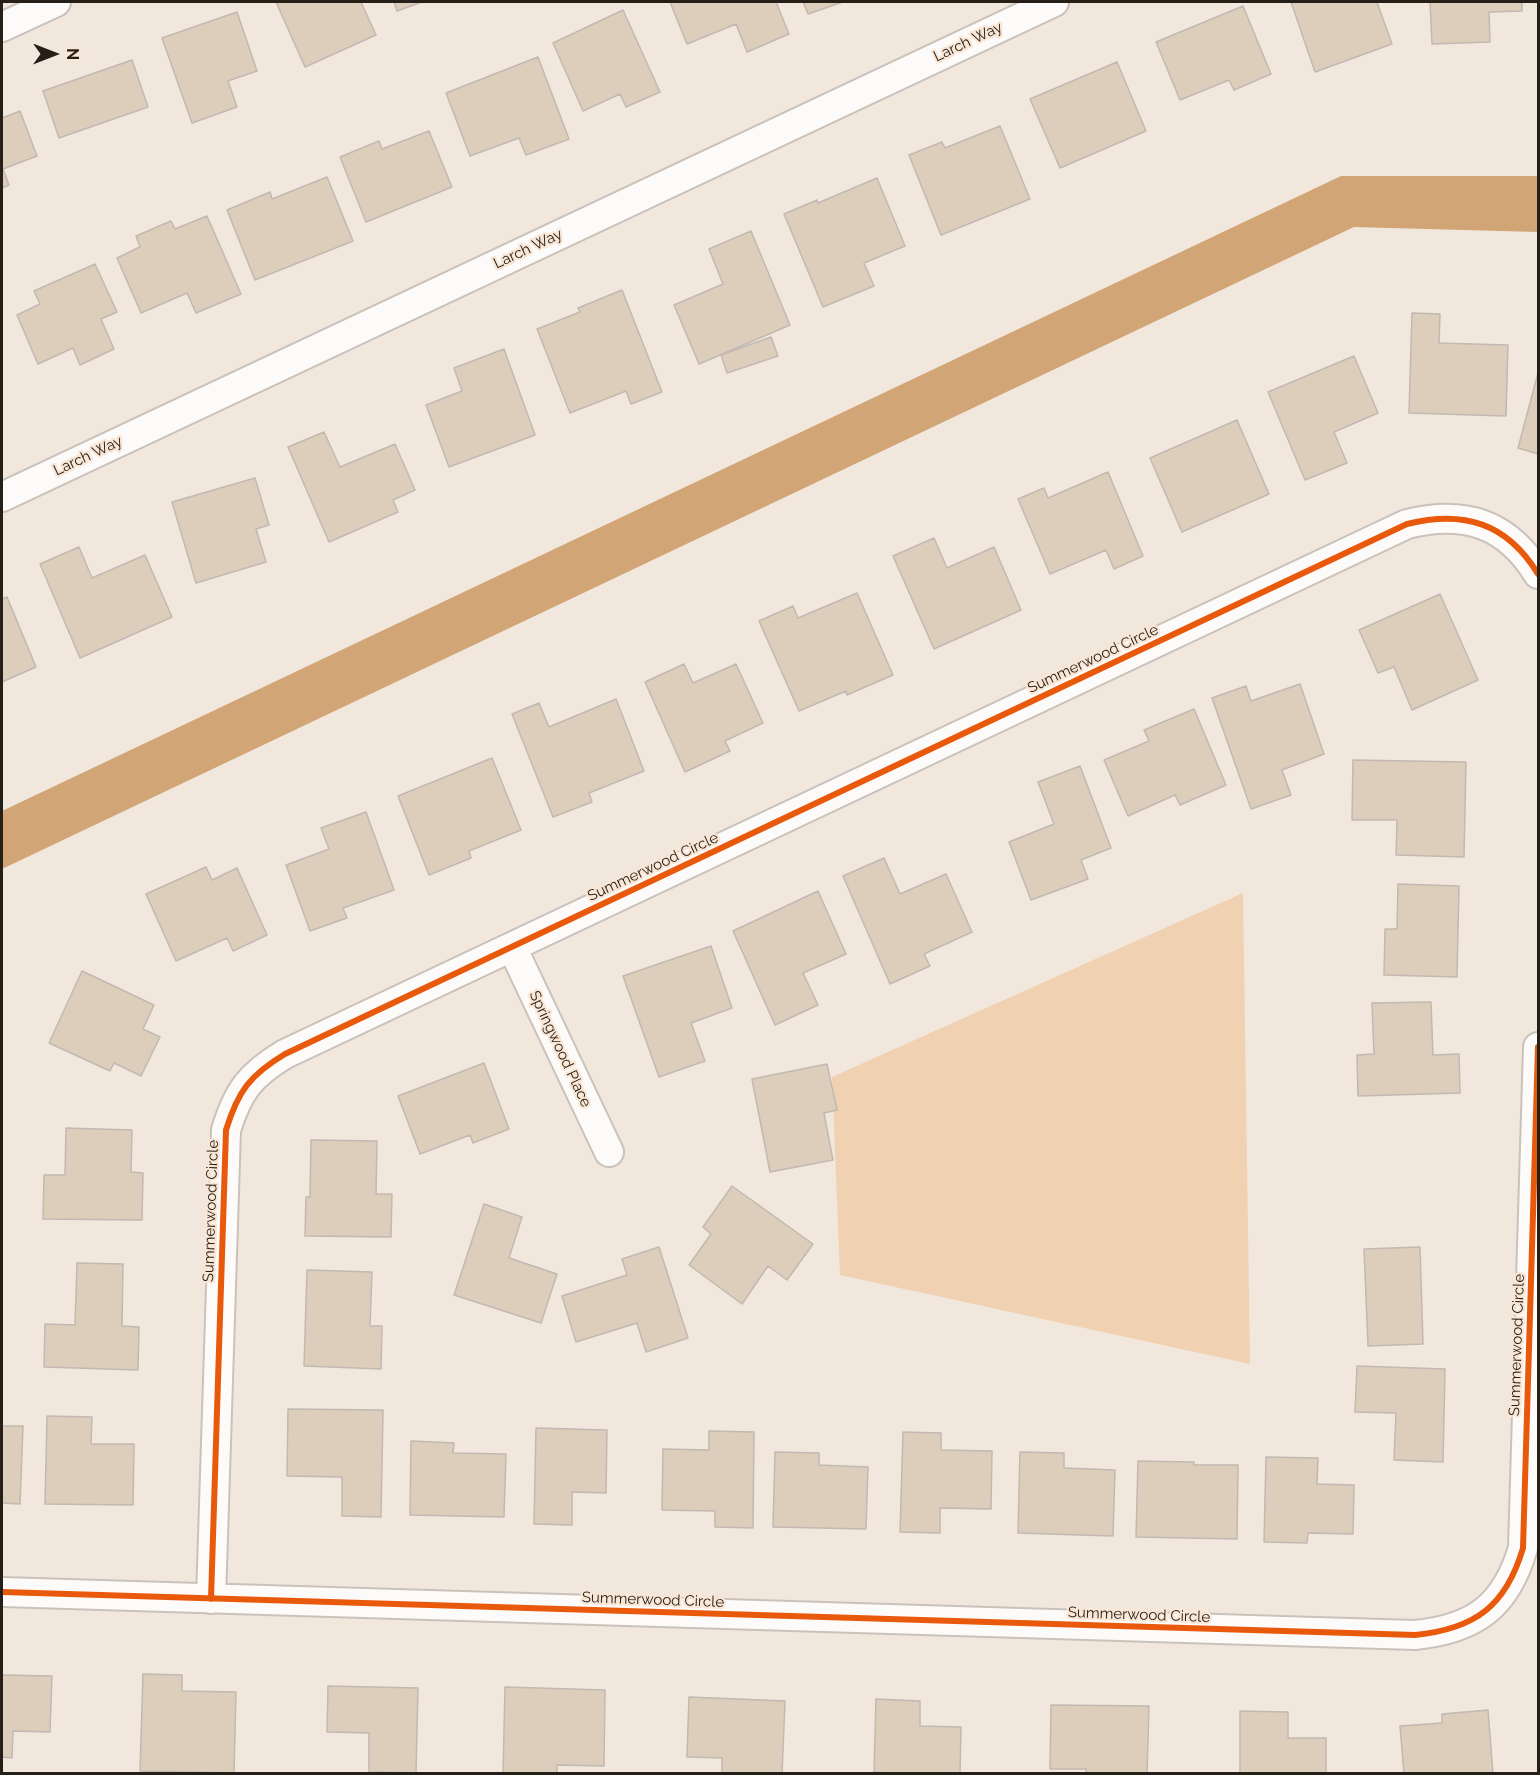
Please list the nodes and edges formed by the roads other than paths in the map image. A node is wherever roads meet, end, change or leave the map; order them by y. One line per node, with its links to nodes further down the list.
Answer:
1 (56, 2): 3 (street)
2 (1054, 2): 4 (street, Larch Way)
3 (2, 27)
4 (2, 497)
5 (1539, 574): 6 (street, Summerwood Circle)
6 (512, 947): 8 (street, Springwood Place); 10 (street, Summerwood Circle)
7 (1539, 1047): 10 (street, Summerwood Circle)
8 (609, 1152)
9 (2, 1592): 10 (street, Summerwood Circle)
10 (211, 1599)

